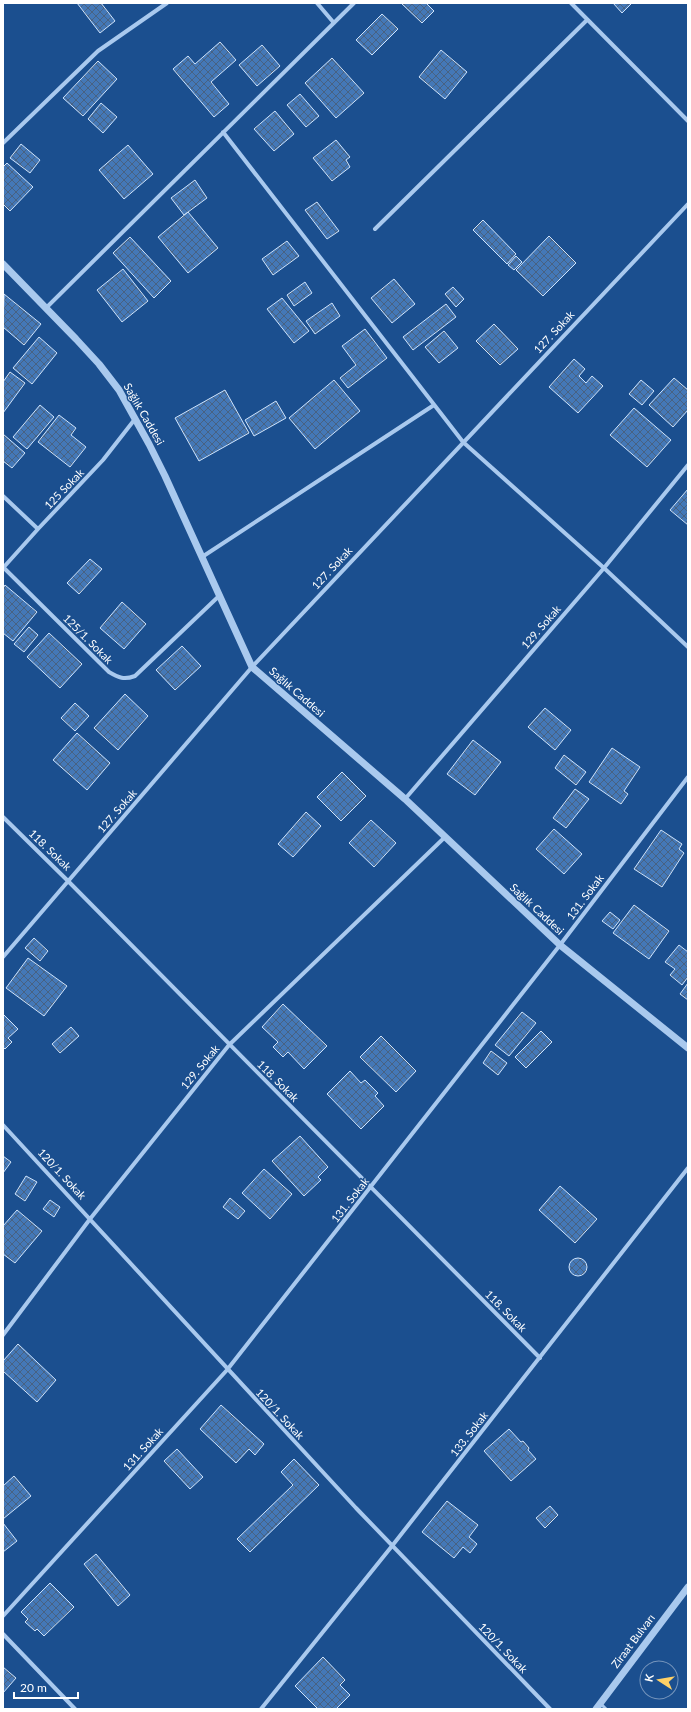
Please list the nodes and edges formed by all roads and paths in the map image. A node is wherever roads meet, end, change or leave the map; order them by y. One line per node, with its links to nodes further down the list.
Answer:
1 (167, 3): 9 (street)
2 (317, 3): 6 (street)
3 (354, 3): 6 (street)
4 (571, 3): 5 (street)
5 (587, 20): 7 (street); 11 (street)
6 (334, 23): 8 (street)
7 (688, 121)
8 (223, 132): 13 (street); 14 (street)
9 (3, 143)
10 (688, 204): 16 (street, 127. Sokak)
11 (375, 229)
12 (3, 264): 13 (street, Sağlık Caddesi)
13 (46, 308): 15 (street, Sağlık Caddesi)
14 (434, 404): 16 (street); 20 (street)
15 (136, 419): 19 (street, 125 Sokak); 20 (street, Sağlık Caddesi)
16 (463, 442): 22 (street); 25 (street, 127. Sokak)
17 (688, 465): 22 (street, 129. Sokak)
18 (3, 496): 19 (street)
19 (38, 529): 21 (street, 125 Sokak)
20 (202, 558): 23 (street, Sağlık Caddesi)
21 (3, 568): 23 (street, 125/1. Sokak)
22 (604, 568): 24 (street); 27 (street, 129. Sokak)
23 (219, 596): 25 (street, Sağlık Caddesi)
24 (688, 647)
25 (252, 667): 27 (street, Sağlık Caddesi); 30 (street, 127. Sokak)
26 (688, 777): 31 (street, 131. Sokak)
27 (405, 799): 29 (street, Sağlık Caddesi)
28 (3, 817): 30 (street, 118. Sokak)
29 (444, 838): 31 (street, Sağlık Caddesi); 33 (street, 129. Sokak)
30 (68, 881): 32 (street, 127. Sokak); 33 (street, 118. Sokak)
31 (560, 945): 34 (street, Sağlık Caddesi); 37 (street, 131. Sokak)
32 (3, 957)
33 (229, 1045): 37 (street, 118. Sokak); 38 (street, 129. Sokak)
34 (688, 1048)
35 (3, 1125): 38 (street, 120/1. Sokak)
36 (688, 1168): 40 (street, 133. Sokak)
37 (371, 1188): 40 (street, 118. Sokak); 41 (street, 131. Sokak)
38 (90, 1219): 39 (street, 129. Sokak); 41 (street, 120/1. Sokak)
39 (3, 1335)
40 (540, 1358): 42 (street, 133. Sokak)
41 (227, 1370): 42 (street, 120/1. Sokak); 44 (street, 131. Sokak)
42 (392, 1546): 48 (street, 133. Sokak); 49 (street, 120/1. Sokak)
43 (688, 1587): 46 (street, Ziraat Bulvarı)
44 (3, 1616)
45 (3, 1634): 47 (street)
46 (598, 1706): 50 (lane)
47 (75, 1709)
48 (261, 1709)
49 (550, 1709)
50 (606, 1709)

